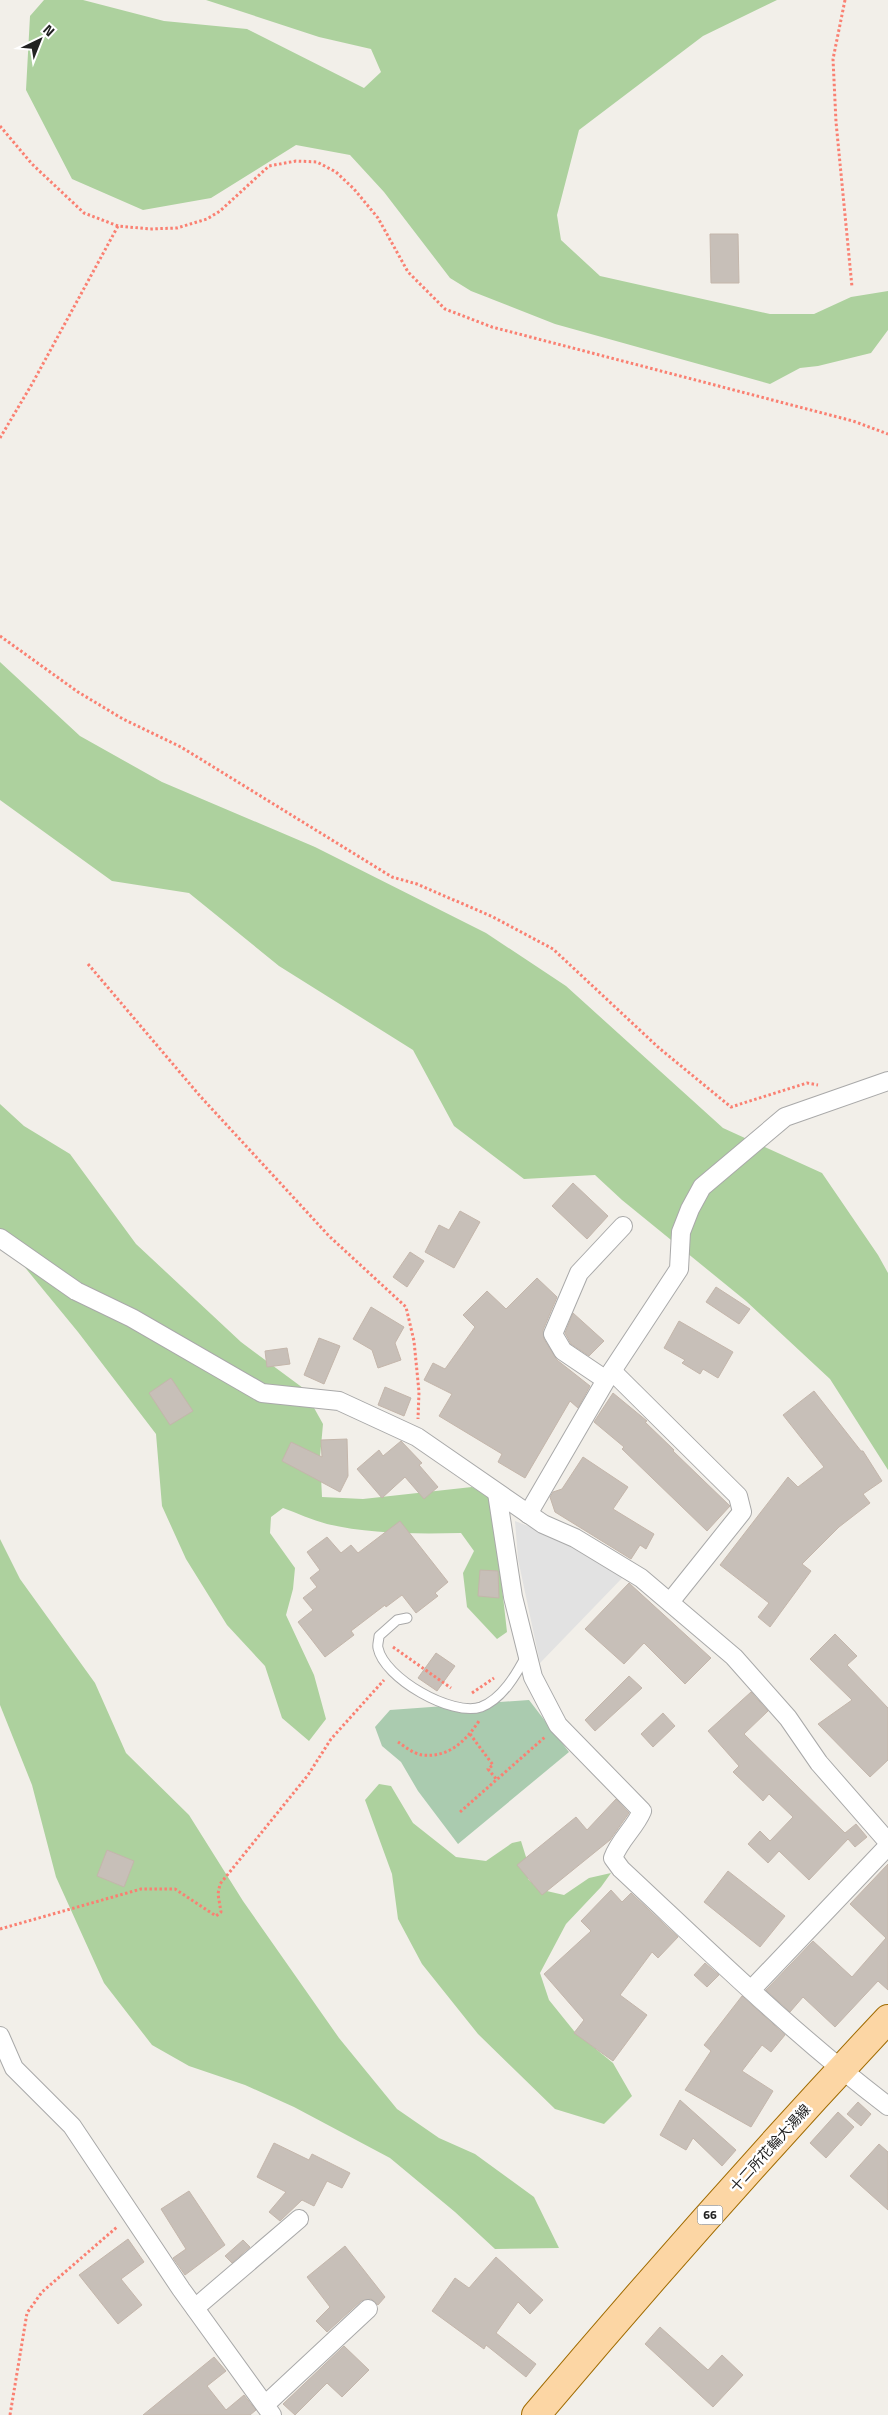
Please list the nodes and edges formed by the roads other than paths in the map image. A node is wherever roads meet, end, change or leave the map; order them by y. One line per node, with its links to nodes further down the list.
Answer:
1 (888, 1081): 4 (street)
2 (623, 1226): 4 (street)
3 (0, 1238): 5 (street)
4 (609, 1375): 6 (street); 7 (street)
5 (497, 1492): 6 (street); 9 (street)
6 (528, 1514): 7 (street)
7 (670, 1602): 10 (street)
8 (407, 1618): 9 (lane)
9 (527, 1654): 12 (street)
10 (888, 1842)
11 (888, 1846): 12 (street)
12 (751, 1990): 15 (street)
13 (888, 2019): 15 (main road, 十二所花輪大湯線 / 66)
14 (0, 2036): 18 (street)
15 (840, 2070): 16 (street); 21 (main road, 十二所花輪大湯線 / 66)
16 (888, 2106)
17 (299, 2219): 18 (street)
18 (195, 2308): 20 (street)
19 (368, 2309): 20 (street)
20 (269, 2410)
21 (536, 2415)

